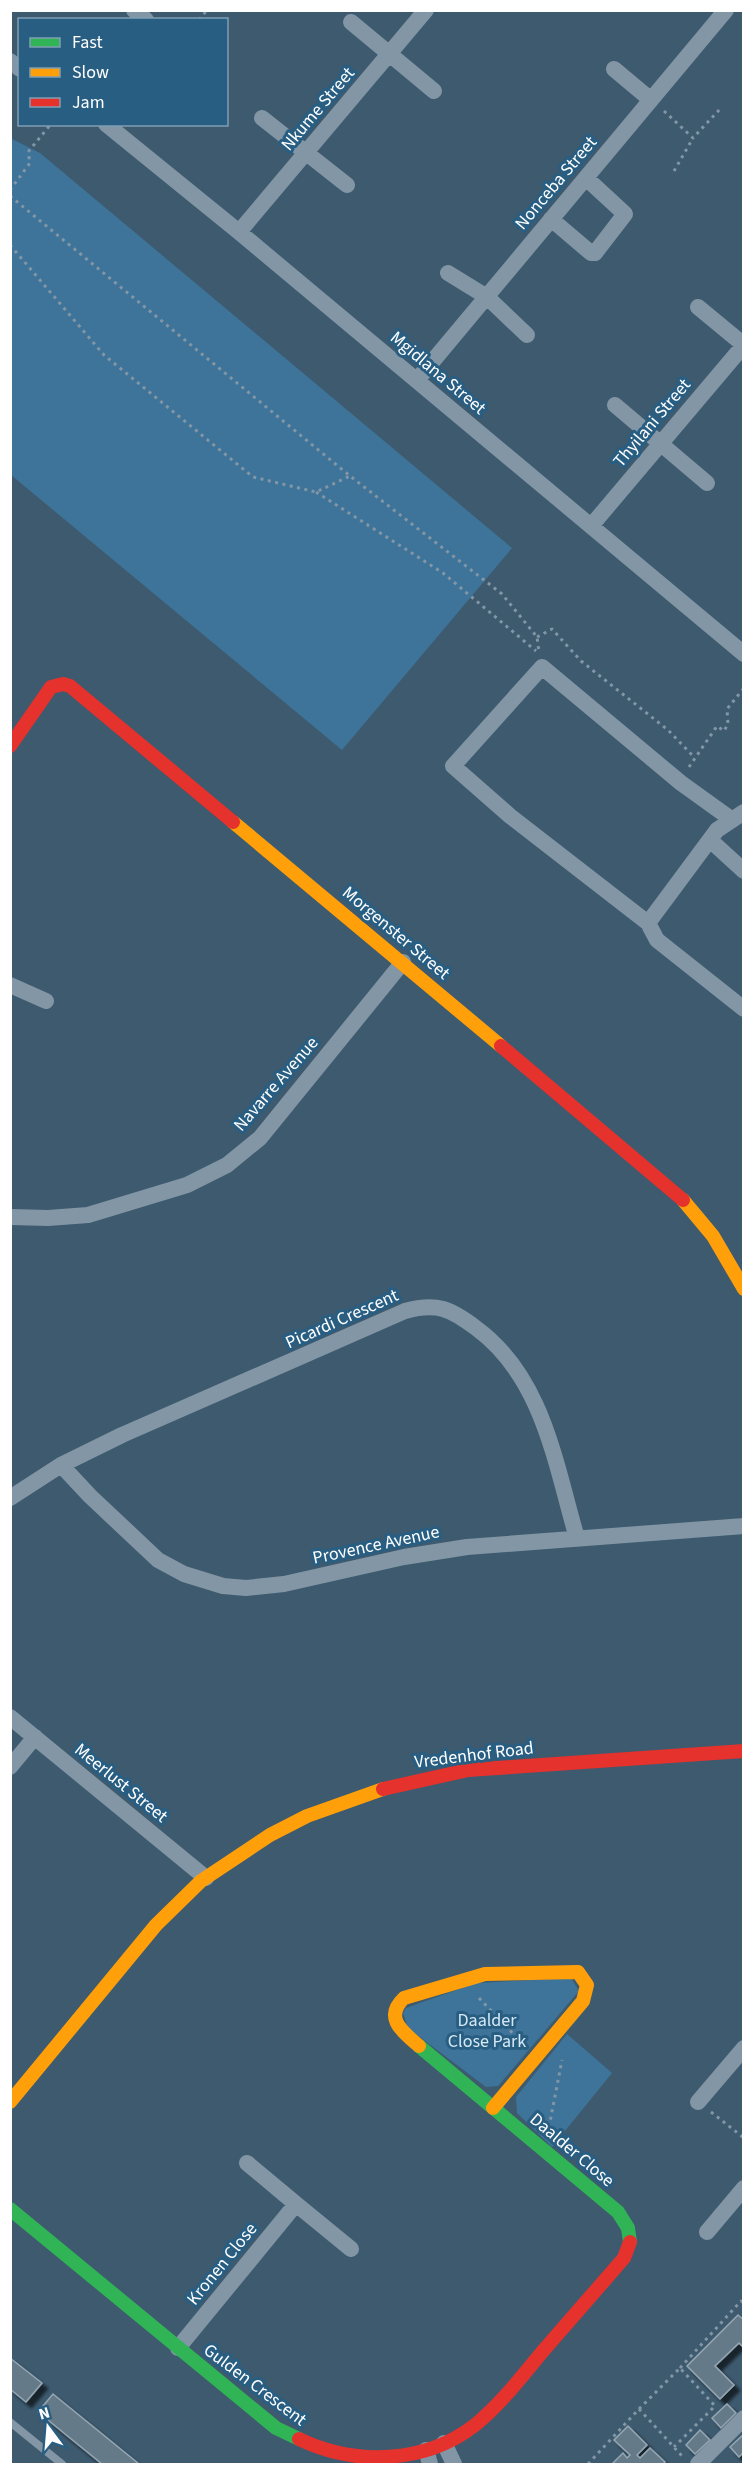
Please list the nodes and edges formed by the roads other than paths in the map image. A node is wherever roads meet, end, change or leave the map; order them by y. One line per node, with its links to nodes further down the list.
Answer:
1 (426, 10): 4 (street, Nkume Street)
2 (726, 10): 7 (street, Nonceba Street)
3 (351, 22): 4 (street)
4 (390, 53): 6 (street); 10 (street, Nkume Street)
5 (614, 69): 7 (street)
6 (434, 91)
7 (651, 100): 11 (street, Nonceba Street)
8 (262, 118): 10 (street)
9 (108, 126): 14 (street, Mgidlana Street)
10 (306, 152): 12 (street); 14 (street, Nkume Street)
11 (586, 178): 13 (street, Nonceba Street); 13 (street)
12 (348, 185)
13 (551, 219): 16 (street, Nonceba Street)
14 (239, 232): 20 (street, Mgidlana Street)
15 (448, 273): 16 (street)
16 (487, 297): 18 (street); 20 (street, Nonceba Street)
17 (698, 307): 19 (street)
18 (527, 335)
19 (743, 345): 22 (street, Thyilani Street)
20 (417, 380): 24 (street, Mgidlana Street)
21 (615, 405): 22 (street)
22 (661, 443): 23 (street); 24 (street, Thyilani Street)
23 (706, 483)
24 (591, 526): 25 (street, Mgidlana Street)
25 (744, 654)
26 (10, 746): 31 (street, Morgenster Street)
27 (737, 815): 28 (street); 30 (street)
28 (710, 840): 29 (street); 30 (street)
29 (744, 871)
30 (648, 923): 34 (street)
31 (403, 962): 35 (street, Navarre Avenue); 36 (street, Morgenster Street)
32 (10, 985): 33 (street)
33 (46, 1001)
34 (744, 1009)
35 (10, 1217)
36 (744, 1289)
37 (61, 1464): 38 (street, Picardi Crescent); 40 (street, Provence Avenue); 40 (street, Picardi Crescent)
38 (10, 1498)
39 (744, 1526): 40 (street, Provence Avenue)
40 (577, 1538)
41 (10, 1718): 42 (street, Meerlust Street)
42 (35, 1737): 44 (street); 45 (street, Meerlust Street)
43 (744, 1751): 45 (street, Vredenhof Road)
44 (10, 1767)
45 (206, 1878): 47 (street, Vredenhof Road)
46 (744, 2048): 48 (street)
47 (10, 2102)
48 (698, 2102)
49 (493, 2108): 49 (street, Daalder Close); 54 (street, Daalder Close)
50 (247, 2163): 52 (street)
51 (744, 2187): 55 (street)
52 (296, 2204): 56 (street); 57 (street, Kronen Close)
53 (10, 2209): 57 (street, Gulden Crescent)
54 (626, 2222): 60 (street, Gulden Crescent)
55 (706, 2232)
56 (351, 2249)
57 (178, 2348): 61 (street, Gulden Crescent)
58 (744, 2418): 64 (street)
59 (10, 2422): 62 (lane)
60 (444, 2443): 61 (street, Gulden Crescent); 63 (street)
61 (428, 2457)
62 (62, 2464)
63 (454, 2464)
64 (698, 2464)

